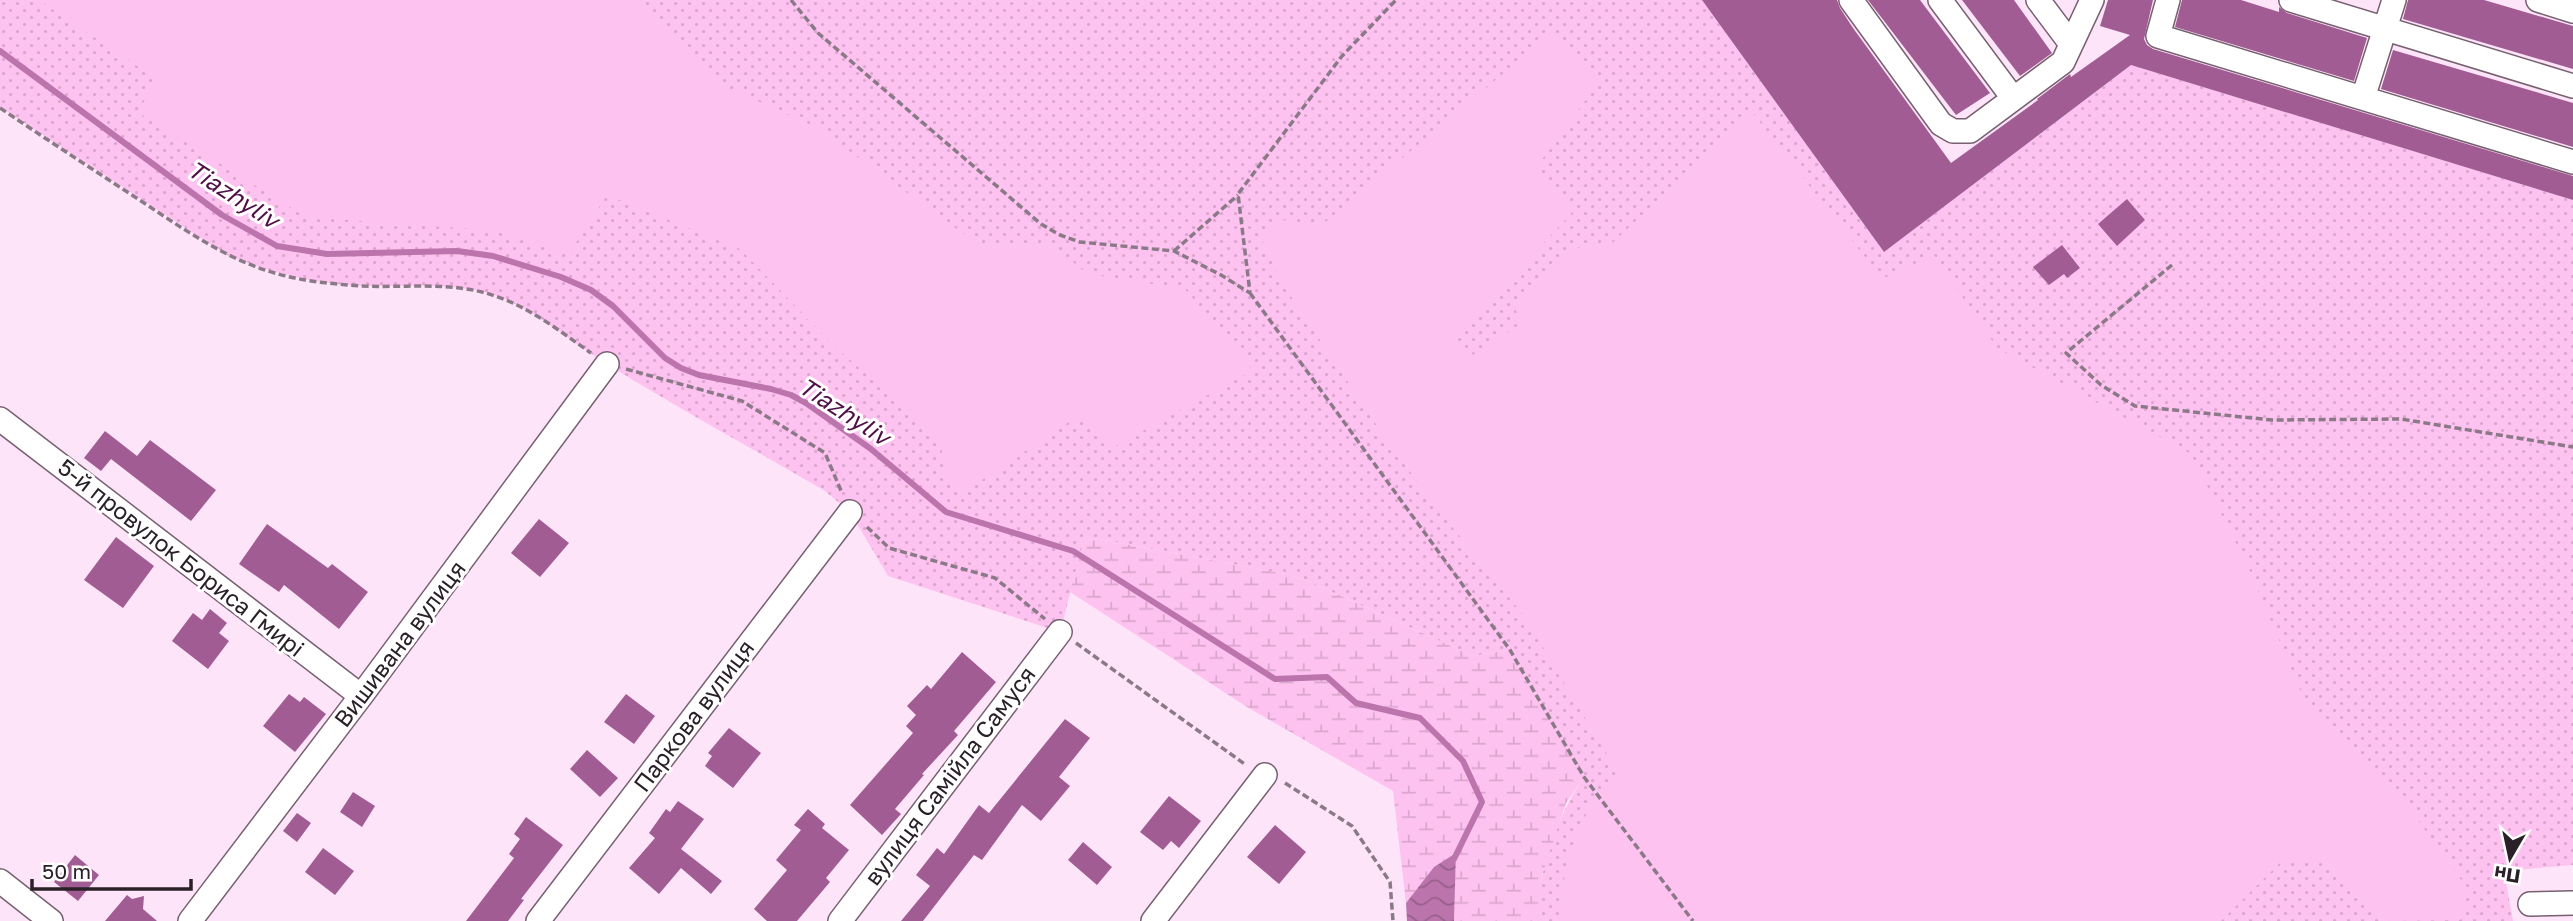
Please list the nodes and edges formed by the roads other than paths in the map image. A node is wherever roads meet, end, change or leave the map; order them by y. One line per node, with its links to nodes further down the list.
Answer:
1 (1851, 0): 13 (street)
2 (1940, 0): 13 (street)
3 (2038, 0): 11 (street)
4 (2092, 0): 11 (street)
5 (2168, 0): 14 (street)
6 (2291, 0): 10 (street)
7 (2394, 0): 10 (street)
8 (2538, 0): 9 (street)
9 (2573, 11)
10 (2385, 29): 12 (street); 14 (street)
11 (2071, 44): 13 (street)
12 (2573, 86)
13 (2013, 98)
14 (2363, 98): 15 (street)
15 (2573, 162)
16 (607, 364): 20 (street, Вишивана вулиця)
17 (0, 419): 20 (street, 5-й провулок Бориса Гмирі)
18 (850, 512): 27 (street, Паркова вулиця)
19 (1060, 632): 28 (street, вулиця Самійла Самуся)
20 (361, 696): 26 (street, Вишивана вулиця)
21 (1265, 775): 29 (street)
22 (0, 881): 25 (street)
23 (2573, 903): 24 (street)
24 (2530, 904)
25 (51, 921)
26 (190, 921)
27 (538, 921)
28 (840, 921)
29 (1153, 921)

